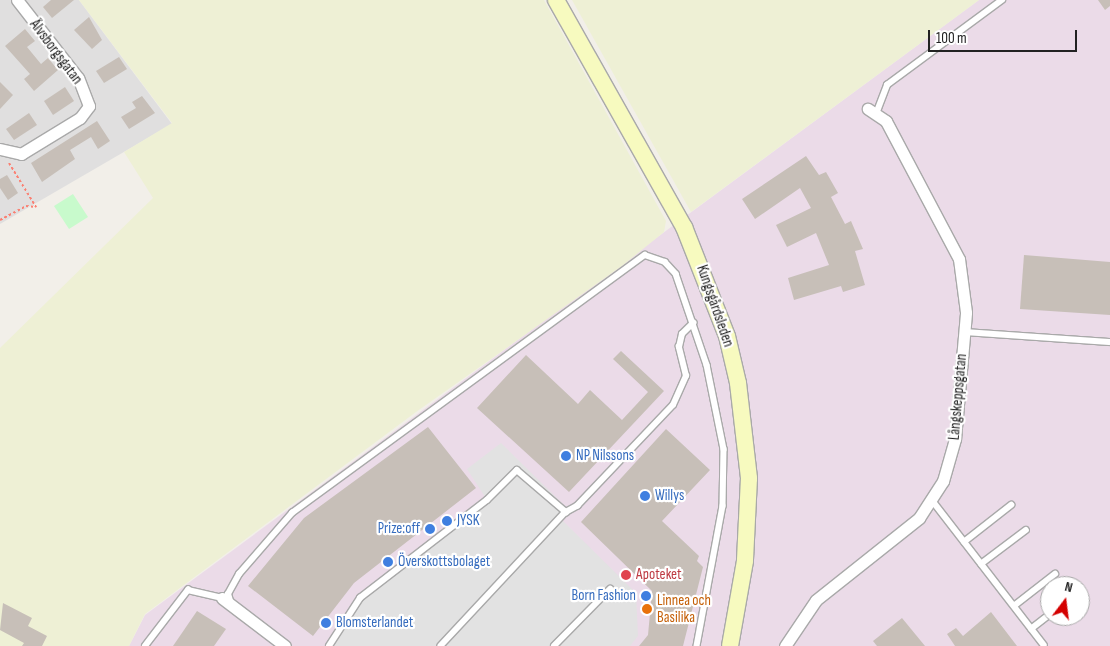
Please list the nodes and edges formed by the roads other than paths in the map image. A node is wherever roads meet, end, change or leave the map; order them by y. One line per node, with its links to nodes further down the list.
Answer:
1 (17, 0): 5 (street, Älvsborgsgatan)
2 (556, 0): 28 (main road, Kungsgårdsleden)
3 (1002, 0): 4 (lane)
4 (872, 112): 7 (street, Långskeppsgatan)
5 (1, 149)
6 (693, 323): 11 (lane); 17 (lane); 27 (lane)
7 (964, 332): 8 (lane); 9 (street, Långskeppsgatan)
8 (1110, 342)
9 (932, 500): 13 (lane); 29 (street, Långskeppsgatan)
10 (1011, 506): 13 (lane)
11 (566, 512): 24 (lane); 25 (lane)
12 (1026, 530): 14 (lane)
13 (964, 542): 14 (lane)
14 (982, 564): 18 (lane)
15 (1055, 574): 18 (lane)
16 (610, 589): 26 (lane)
17 (226, 599): 22 (lane); 23 (street)
18 (1014, 606): 20 (lane)
19 (1040, 622): 20 (lane)
20 (1032, 629): 21 (lane)
21 (1044, 645)
22 (145, 646)
23 (285, 646)
24 (329, 646)
25 (441, 646)
26 (554, 646)
27 (697, 646)
28 (730, 646)
29 (785, 646)

